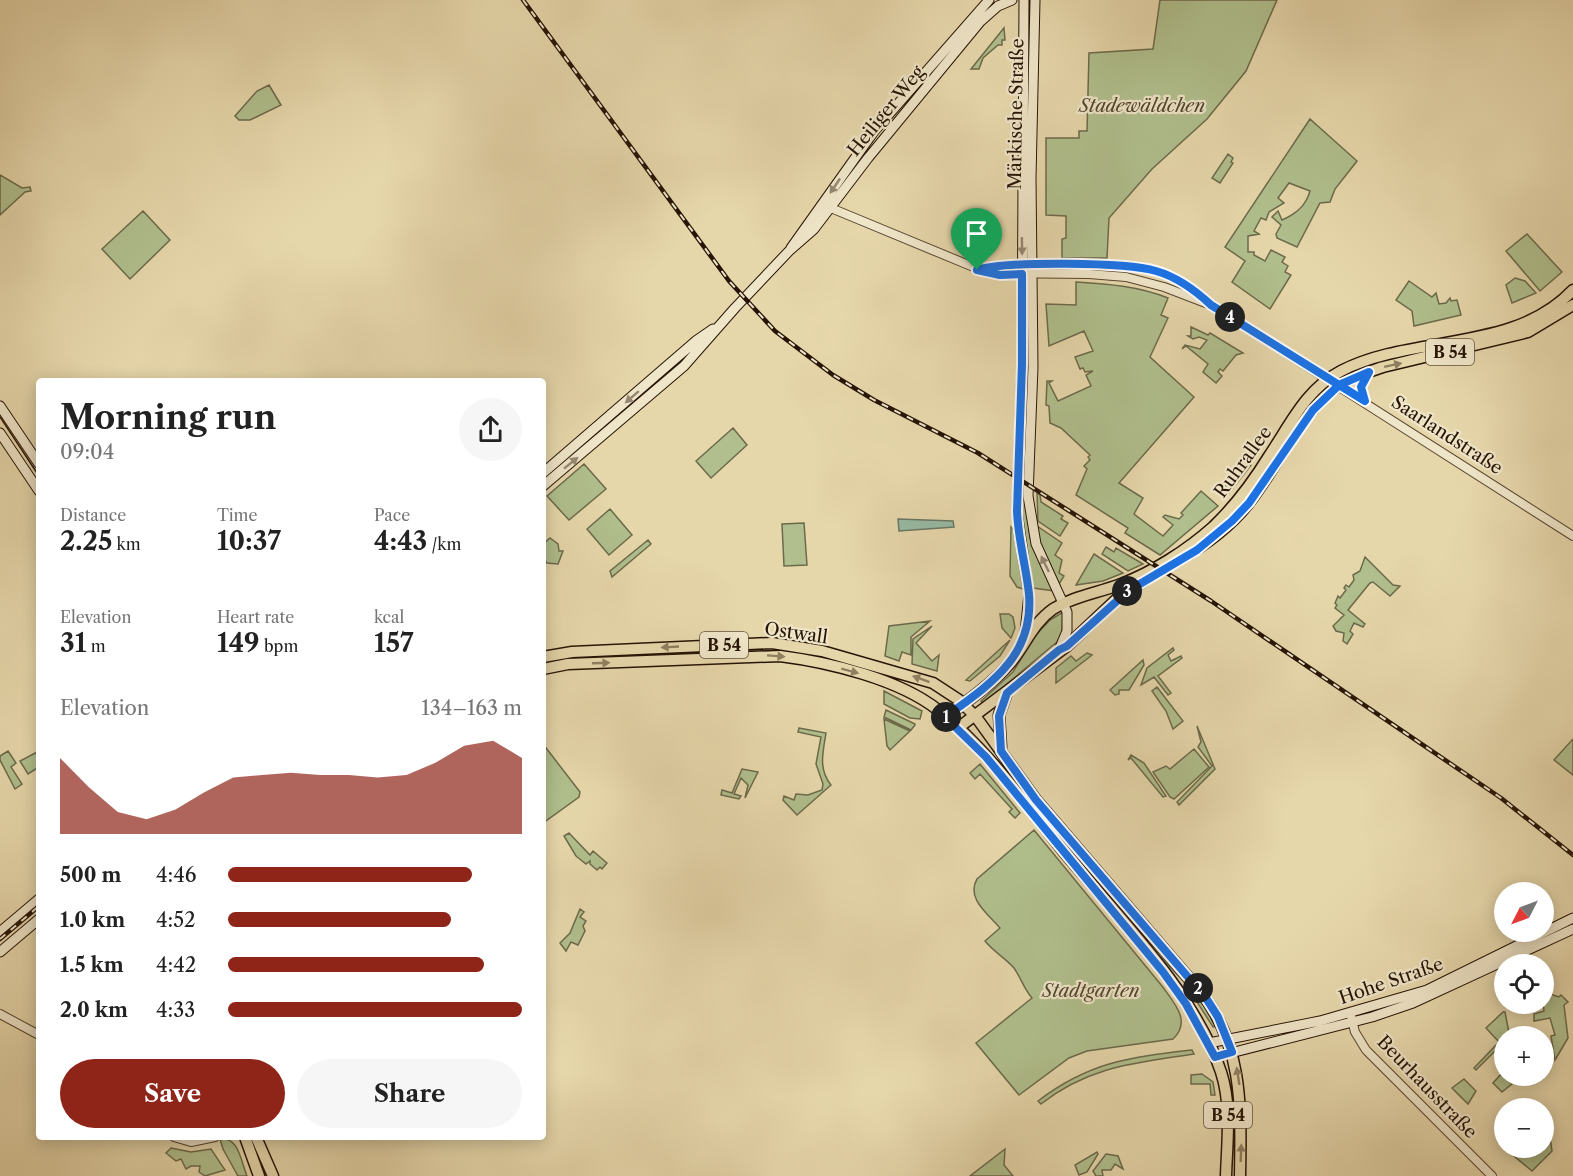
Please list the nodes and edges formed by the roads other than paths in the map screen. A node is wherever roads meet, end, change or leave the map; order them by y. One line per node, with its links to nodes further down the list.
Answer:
1 (989, 0): 5 (main road, Heiliger Weg, one-way to 5)
2 (1012, 0): 5 (main road, Heiliger Weg)
3 (1024, 0): 6 (main road, Märkische Straße, one-way to 6)
4 (1035, 0): 7 (main road, Märkische Straße)
5 (827, 207): 6 (street); 14 (main road, Heiliger Weg)
6 (1022, 270): 7 (street); 27 (main road, Märkische Straße)
7 (1032, 270): 8 (street, Saarlandstraße); 10 (street, Saarlandstraße); 26 (main road, Märkische Straße, one-way to 7)
8 (1157, 272): 9 (street, Saarlandstraße); 10 (street)
9 (1168, 276): 10 (street); 12 (street, Saarlandstraße)
10 (1154, 284): 12 (street, Saarlandstraße)
11 (1573, 290): 16 (main road, Ruhrallee / B 54)
12 (1211, 305): 16 (street, Saarlandstraße)
13 (1573, 305): 15 (main road, Ruhrallee / B 54, one-way to 13)
14 (718, 326): 22 (main road, Heiliger Weg, one-way to 22); 23 (main road, Heiliger Weg, one-way to 14)
15 (1369, 372): 17 (main road, Ruhrallee / B 54); 18 (street)
16 (1328, 378): 17 (street, Saarlandstraße); 26 (main road, Ruhrallee / B 54)
17 (1339, 385): 18 (street, Saarlandstraße); 28 (main road, Ruhrallee / B 54)
18 (1365, 401): 25 (street, Saarlandstraße)
19 (0, 406): 21 (main road)
20 (0, 433): 24 (main road)
21 (36, 460)
22 (546, 470)
23 (546, 483)
24 (36, 487)
25 (1573, 536)
26 (1064, 603): 27 (main road, Ruhrallee / B 54); 28 (main road, Märkische Straße)
27 (1024, 642): 32 (main road, Ruhrallee / B 54)
28 (1059, 650): 31 (main road, Ruhrallee / B 54)
29 (546, 656): 32 (main road, Ostwall / B 54, one-way to 29)
30 (546, 668): 33 (main road, Ostwall / B 54, one-way to 33)
31 (1007, 693): 34 (main road, Ruhrallee / B 54); 36 (main road)
32 (963, 704): 33 (main road, B 54); 34 (main road, B 54)
33 (945, 717): 35 (main road, B 54)
34 (976, 717): 35 (main road, B 54); 36 (main road, B 54)
35 (958, 728): 48 (main road, B 54)
36 (1001, 751): 47 (main road, B 54)
37 (36, 902): 41 (main road)
38 (1573, 918): 42 (main road, Hohe Straße)
39 (36, 922): 43 (main road)
40 (1573, 929): 42 (main road, Hohe Straße)
41 (0, 932)
42 (1515, 950): 45 (main road, Hohe Straße)
43 (0, 952)
44 (0, 1014): 46 (street)
45 (1351, 1018): 47 (main road, Hohe Straße); 49 (main road, Hohe Straße); 59 (street, Beurhausstraße)
46 (36, 1033)
47 (1228, 1040): 48 (main road, Hohe Straße); 49 (main road, B 54)
48 (1209, 1043): 50 (main road, B 54)
49 (1232, 1052): 50 (main road, Hohe Straße); 58 (main road, B 54, one-way to 49)
50 (1215, 1057): 57 (main road, B 54)
51 (184, 1140): 52 (street)
52 (201, 1140)
53 (246, 1140): 55 (main road)
54 (257, 1140): 56 (main road)
55 (259, 1176)
56 (273, 1176)
57 (1226, 1176)
58 (1240, 1176)
59 (1492, 1176)

